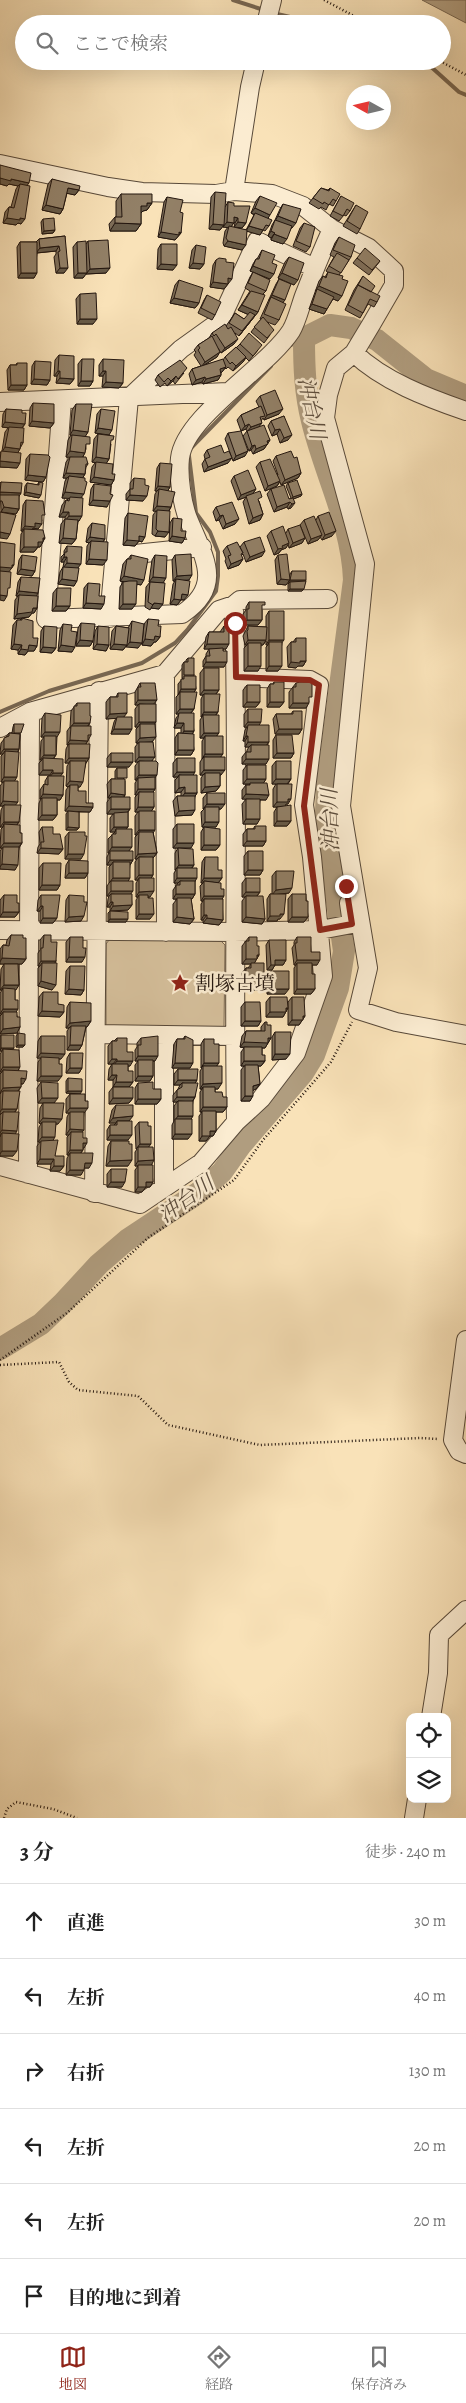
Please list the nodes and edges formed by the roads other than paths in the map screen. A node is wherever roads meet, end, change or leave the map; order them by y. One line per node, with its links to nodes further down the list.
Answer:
1 (272, 0): 2 (street)
2 (268, 15)
3 (254, 70): 5 (street)
4 (0, 164): 5 (street)
5 (234, 190): 6 (street)
6 (332, 229): 7 (street); 8 (street)
7 (315, 268): 9 (street); 10 (street)
8 (358, 346): 13 (street); 25 (street)
9 (228, 392): 10 (street); 14 (street)
10 (130, 398): 11 (street); 15 (street)
11 (62, 400): 12 (street); 19 (street)
12 (0, 402)
13 (466, 411)
14 (202, 547): 15 (street); 16 (street)
15 (116, 556): 19 (street)
16 (201, 596): 18 (street); 19 (street)
17 (328, 599): 18 (street)
18 (227, 608): 20 (street); 21 (street)
19 (109, 618)
20 (165, 674): 22 (street); 30 (street)
21 (236, 677): 26 (street); 31 (street)
22 (99, 692): 23 (street); 29 (street)
23 (30, 712): 24 (street); 28 (street)
24 (0, 728)
25 (341, 806): 26 (street); 34 (street)
26 (324, 929): 31 (street); 36 (street)
27 (0, 930): 28 (street)
28 (29, 930): 29 (street); 38 (street)
29 (97, 931): 30 (street); 32 (street)
30 (166, 932): 31 (street)
31 (234, 932): 35 (street)
32 (96, 1034): 33 (street); 40 (street)
33 (164, 1035): 35 (street); 39 (street)
34 (466, 1035)
35 (235, 1036): 36 (street)
36 (236, 1122): 39 (street)
37 (0, 1166): 38 (street)
38 (28, 1174): 40 (street)
39 (164, 1188): 40 (street)
40 (94, 1193)
41 (466, 1340): 42 (street)
42 (466, 1454)
43 (466, 1610): 44 (street)
44 (432, 1713)
45 (416, 1803): 46 (street)
46 (414, 1818)

